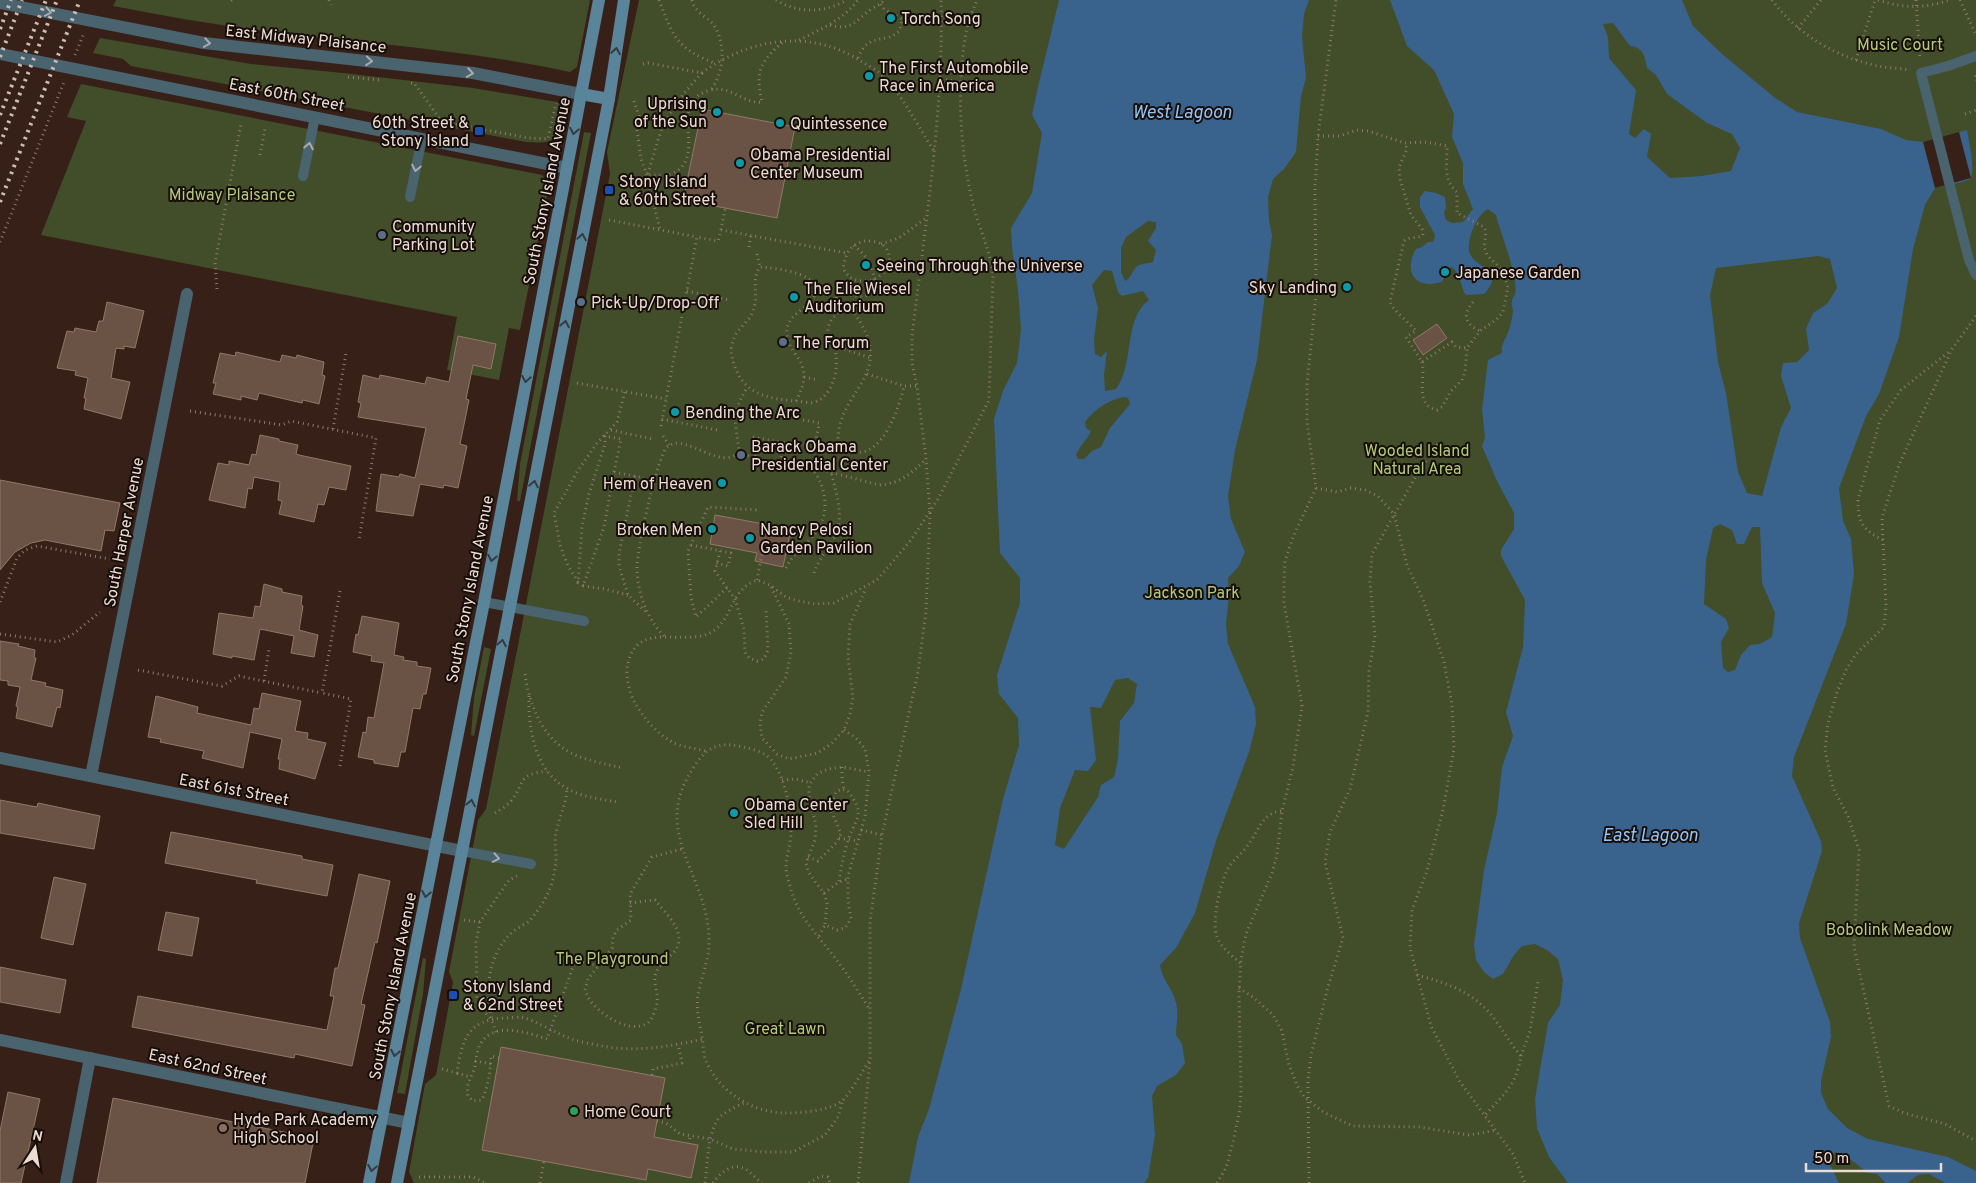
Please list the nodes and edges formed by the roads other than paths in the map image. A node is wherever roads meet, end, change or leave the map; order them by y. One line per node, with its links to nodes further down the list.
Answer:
1 (599, 0): 6 (main road, South Stony Island Avenue)
2 (624, 0): 7 (main road, one-way to 2)
3 (0, 3): 6 (street, East Midway Plaisance, one-way to 6)
4 (0, 54): 8 (street, East 60th Street)
5 (1976, 56): 13 (lane)
6 (581, 94): 7 (main road, East Midway Plaisance); 10 (main road, South Stony Island Avenue, one-way to 10)
7 (609, 99): 16 (main road, one-way to 7)
8 (315, 116): 9 (street, East 60th Street); 11 (lane, one-way to 8)
9 (422, 138): 10 (street, East 60th Street); 12 (lane, one-way to 12)
10 (567, 168): 15 (main road, South Stony Island Avenue, one-way to 15)
11 (304, 176)
12 (410, 197)
13 (1976, 275)
14 (187, 294): 19 (street, South Harper Avenue)
15 (484, 602): 16 (lane); 20 (main road, South Stony Island Avenue)
16 (510, 607): 17 (lane); 21 (main road, one-way to 16)
17 (584, 621)
18 (0, 758): 19 (street, East 61st Street)
19 (91, 776): 20 (street, East 61st Street)
20 (435, 846): 21 (street, East 61st Street); 25 (main road, South Stony Island Avenue, one-way to 25)
21 (462, 851): 22 (lane, one-way to 22); 26 (main road)
22 (531, 864)
23 (0, 1040): 24 (street, East 62nd Street)
24 (90, 1058): 25 (street, East 62nd Street); 27 (street)
25 (382, 1118): 26 (street, East 62nd Street); 28 (main road, South Stony Island Avenue, one-way to 28)
26 (409, 1123): 29 (main road)
27 (66, 1183)
28 (369, 1183)
29 (397, 1183)

